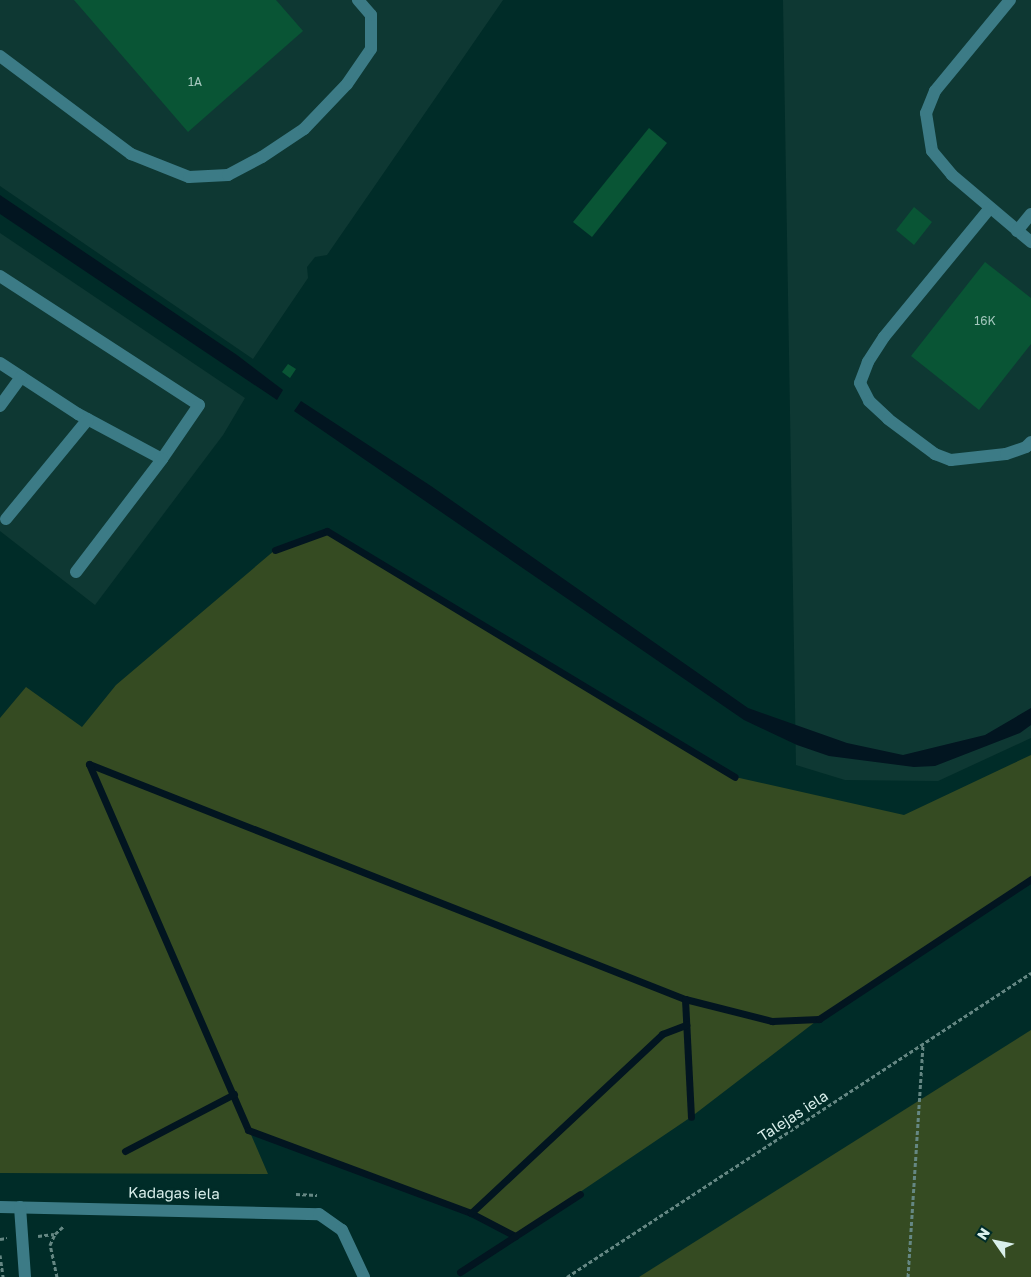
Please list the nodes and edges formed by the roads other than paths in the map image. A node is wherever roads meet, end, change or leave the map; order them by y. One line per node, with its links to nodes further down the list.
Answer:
1 (358, 0): 3 (street)
2 (1010, 0): 4 (street)
3 (0, 56)
4 (990, 208): 6 (street); 13 (street)
5 (1031, 214): 6 (street)
6 (1017, 231): 7 (street)
7 (1031, 242)
8 (0, 276): 14 (street)
9 (0, 363): 10 (street)
10 (22, 377): 11 (street); 12 (street)
11 (0, 406)
12 (88, 419): 14 (street); 15 (street)
13 (1031, 442)
14 (162, 459): 16 (street)
15 (6, 518)
16 (76, 572)
17 (0, 1207): 18 (street, Kadagas iela)
18 (20, 1208): 19 (street); 20 (street, Kadagas iela)
19 (25, 1277)
20 (364, 1277)

